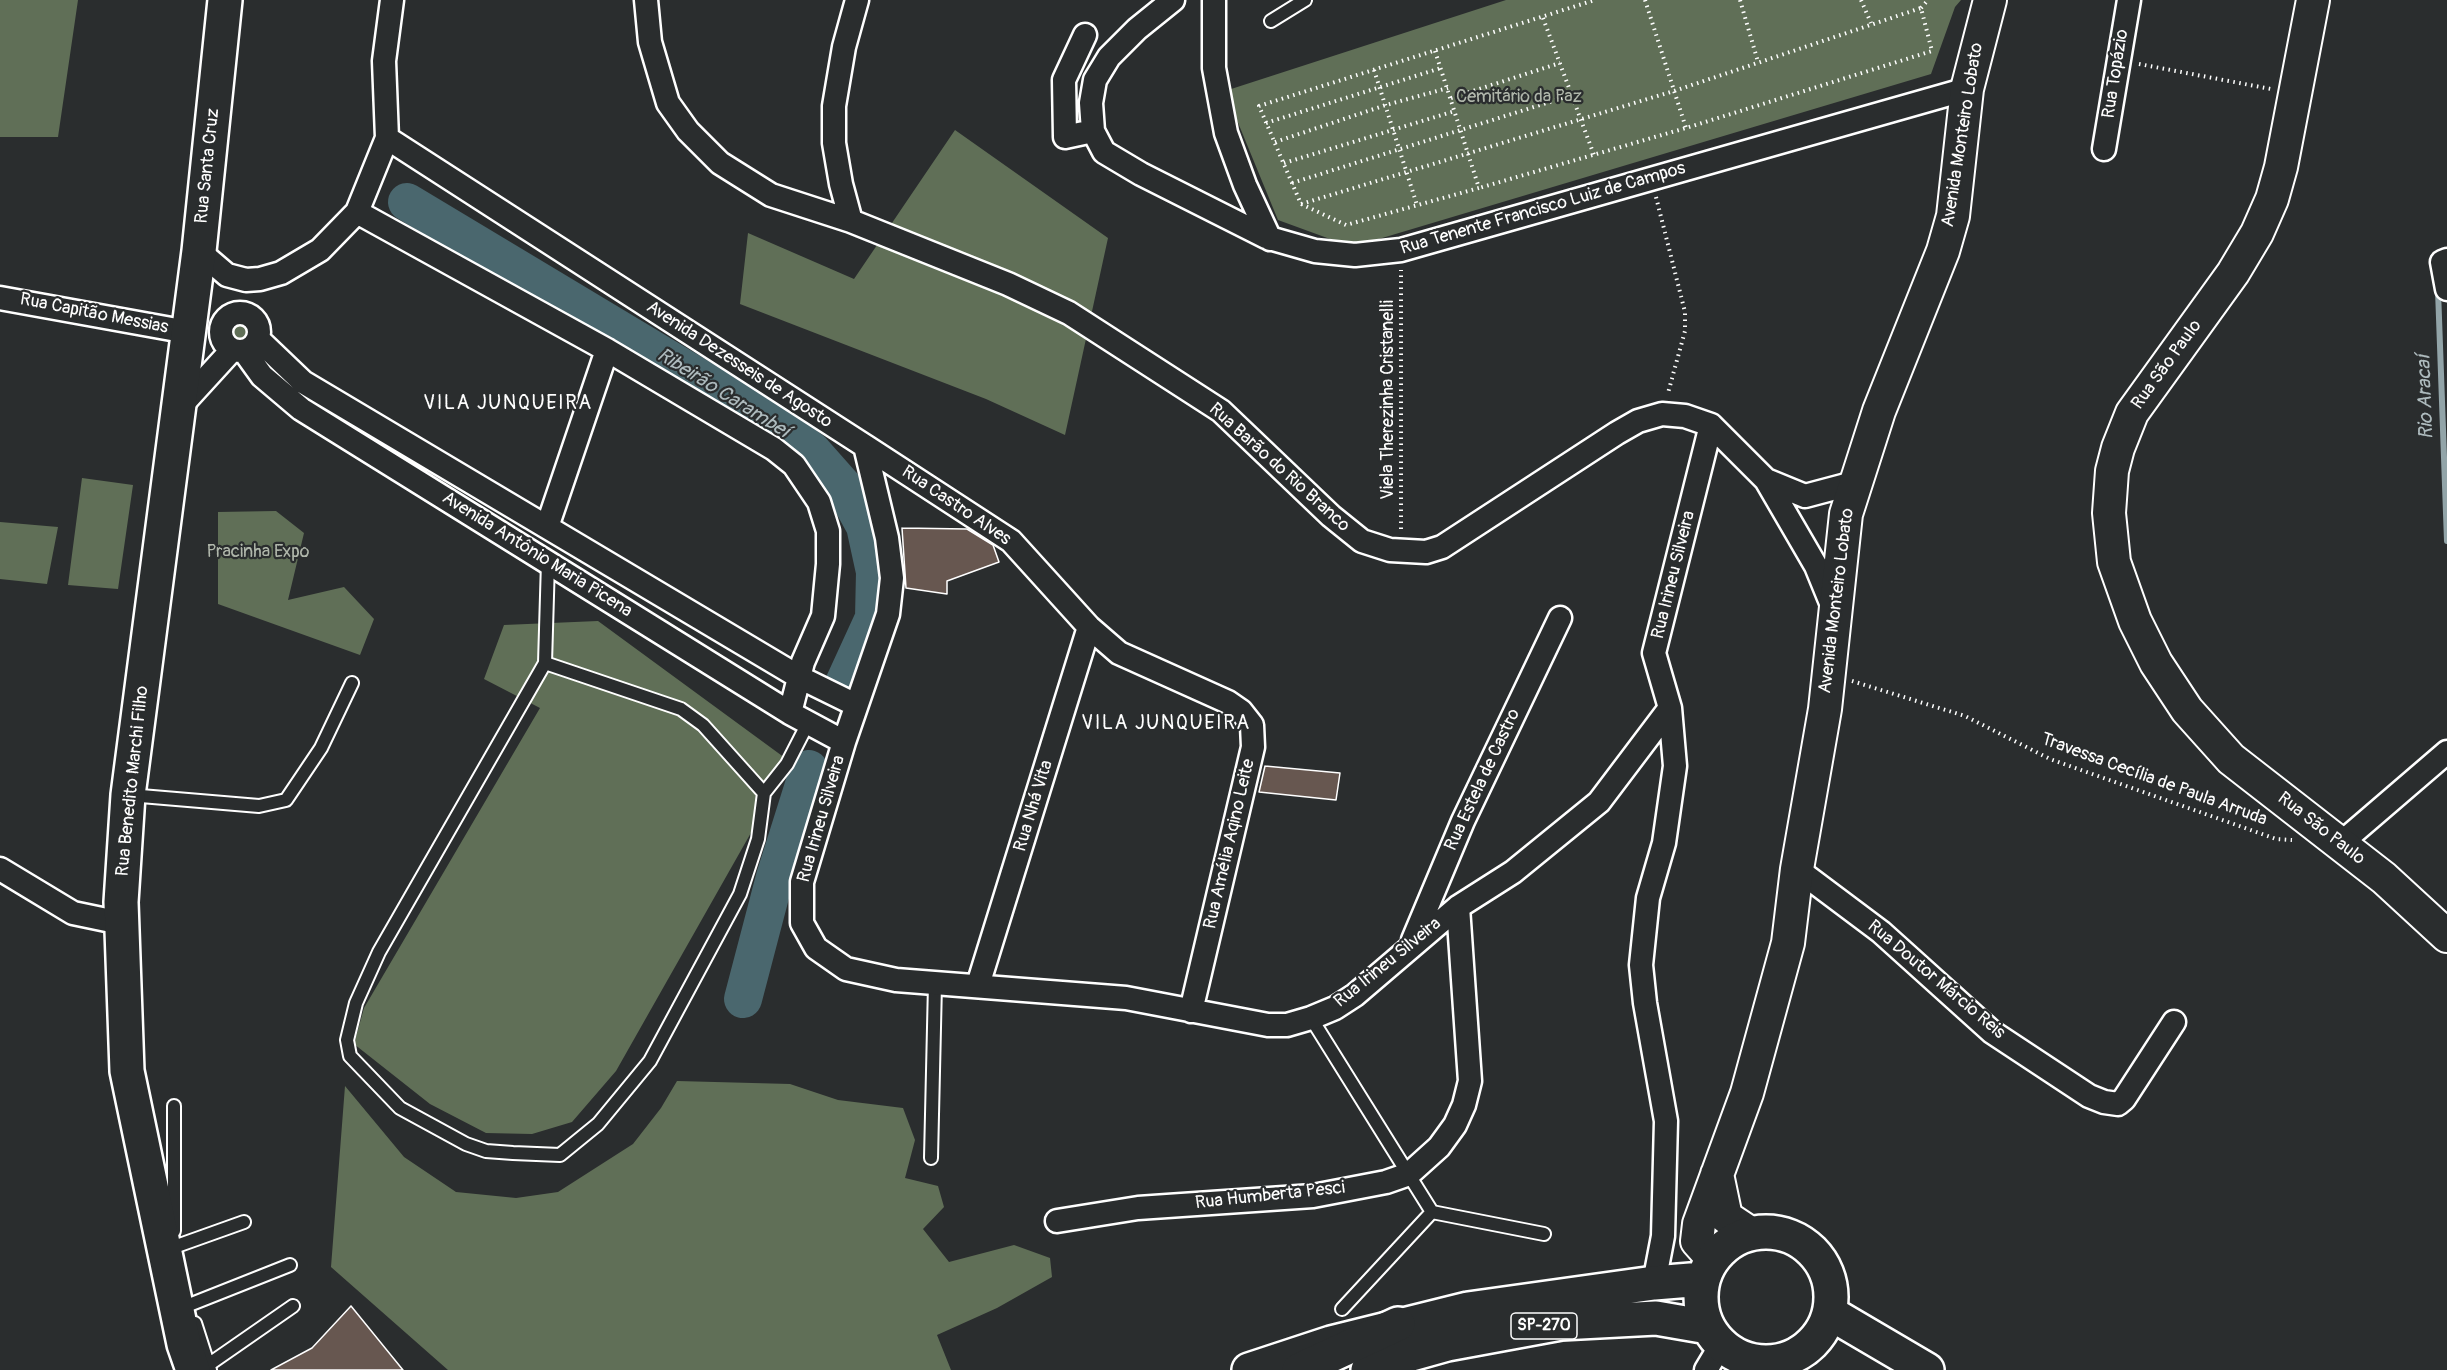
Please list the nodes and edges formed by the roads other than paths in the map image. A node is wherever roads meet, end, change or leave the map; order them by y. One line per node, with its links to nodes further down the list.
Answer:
1 (225, 0): 20 (main road, Rua Santa Cruz)
2 (392, 0): 15 (street)
3 (646, 0): 18 (street, Rua Barão do Rio Branco)
4 (857, 0): 18 (street)
5 (1173, 0): 14 (street, Rua Tenente Francisco Luiz de Campos)
6 (1214, 0): 19 (street)
7 (1305, 0): 11 (lane)
8 (1990, 0): 13 (street, Avenida Monteiro Lobato)
9 (2129, 0): 16 (street, Rua Topázio)
10 (2313, 0): 49 (street, Rua São Paulo)
11 (1271, 21)
12 (1085, 35): 14 (street)
13 (1967, 89): 19 (street, Rua Tenente Francisco Luiz de Campos); 33 (street, Avenida Monteiro Lobato)
14 (1093, 131): 19 (street, Rua Tenente Francisco Luiz de Campos)
15 (387, 138): 17 (street); 31 (street, Avenida Dezesseis de Agosto)
16 (2104, 149)
17 (357, 212): 22 (street); 28 (street)
18 (852, 220): 30 (street, Rua Barão do Rio Branco)
19 (1270, 238)
20 (199, 251): 22 (street); 26 (main road, Rua Santa Cruz)
21 (2447, 260): 23 (street)
22 (246, 280): 25 (street)
23 (2447, 289)
24 (0, 298): 26 (street, Rua Capitão Messias)
25 (241, 313): 27 (street); 27 (street)
26 (188, 332): 29 (main road, Rua Benedito Marchi Filho)
27 (245, 347): 29 (street); 34 (street, Avenida Antônio Maria Picena); 35 (street, Avenida Antônio Maria Picena)
28 (607, 350): 34 (street); 40 (street)
29 (179, 408): 48 (main road, Rua Benedito Marchi Filho)
30 (1711, 425): 32 (street, Rua Barão do Rio Branco); 43 (street, Rua Irineu Silveira)
31 (865, 446): 38 (street, Rua Castro Alves); 42 (street)
32 (1766, 480): 33 (street, Rua Barão do Rio Branco); 36 (street, Rua Barão do Rio Branco)
33 (1854, 483): 36 (street, Avenida Monteiro Lobato)
34 (547, 527): 40 (street, Avenida Antônio Maria Picena)
35 (548, 562): 39 (lane); 44 (street, Avenida Antônio Maria Picena)
36 (1835, 613): 51 (street, Avenida Monteiro Lobato)
37 (1560, 618): 55 (street, Rua Estela de Castro)
38 (1089, 627): 57 (street, Rua Nhá Vita); 58 (street, Rua Amélia Aqino Leite)
39 (545, 663): 47 (lane); 47 (lane)
40 (799, 677): 42 (street, Avenida Antônio Maria Picena); 44 (street)
41 (352, 683): 48 (lane)
42 (856, 705): 45 (street, Rua Irineu Silveira)
43 (1670, 708): 52 (street, Rua Irineu Silveira); 73 (street)
44 (799, 718): 45 (street, Avenida Antônio Maria Picena); 47 (lane)
45 (844, 741): 56 (street, Rua Irineu Silveira)
46 (2447, 752): 49 (street)
47 (764, 793)
48 (128, 795): 53 (main road, Rua Benedito Marchi Filho)
49 (2340, 844): 54 (street, Rua São Paulo)
50 (0, 869): 53 (street)
51 (1797, 869): 60 (street, Rua Doutor Márcio Reis); 64 (street, Avenida Monteiro Lobato)
52 (1458, 907): 55 (street, Rua Irineu Silveira); 63 (street, Rua Humberta Pesci)
53 (121, 923): 81 (main road, Rua Benedito Marchi Filho)
54 (2447, 936)
55 (1411, 945): 59 (street, Rua Irineu Silveira)
56 (935, 984): 57 (street, Rua Irineu Silveira); 62 (lane)
57 (978, 985): 58 (street, Rua Irineu Silveira)
58 (1191, 1011): 59 (street, Rua Irineu Silveira)
59 (1311, 1018): 63 (lane)
60 (2174, 1022)
61 (174, 1106): 70 (lane)
62 (931, 1158)
63 (1409, 1174): 65 (lane); 66 (street, Rua Humberta Pesci)
64 (1717, 1174): 68 (street); 72 (street, Avenida Monteiro Lobato)
65 (1432, 1212): 69 (lane); 76 (lane)
66 (1057, 1221)
67 (244, 1222): 70 (lane)
68 (1750, 1233): 72 (main road); 77 (main road)
69 (1544, 1234)
70 (174, 1247): 74 (lane)
71 (290, 1265): 74 (lane)
72 (1708, 1269): 73 (main road, SP-270); 79 (main road)
73 (1654, 1283): 78 (main road, SP-270)
74 (189, 1305): 81 (lane)
75 (293, 1306): 81 (lane)
76 (1342, 1309)
77 (1830, 1313): 80 (main road); 85 (main road)
78 (1398, 1324): 82 (main road, SP-270); 83 (main road)
79 (1712, 1347): 80 (main road); 84 (main road, SP-270)
80 (1767, 1366)
81 (204, 1368)
82 (1249, 1370)
83 (1299, 1370)
84 (1368, 1370)
85 (1927, 1370)

